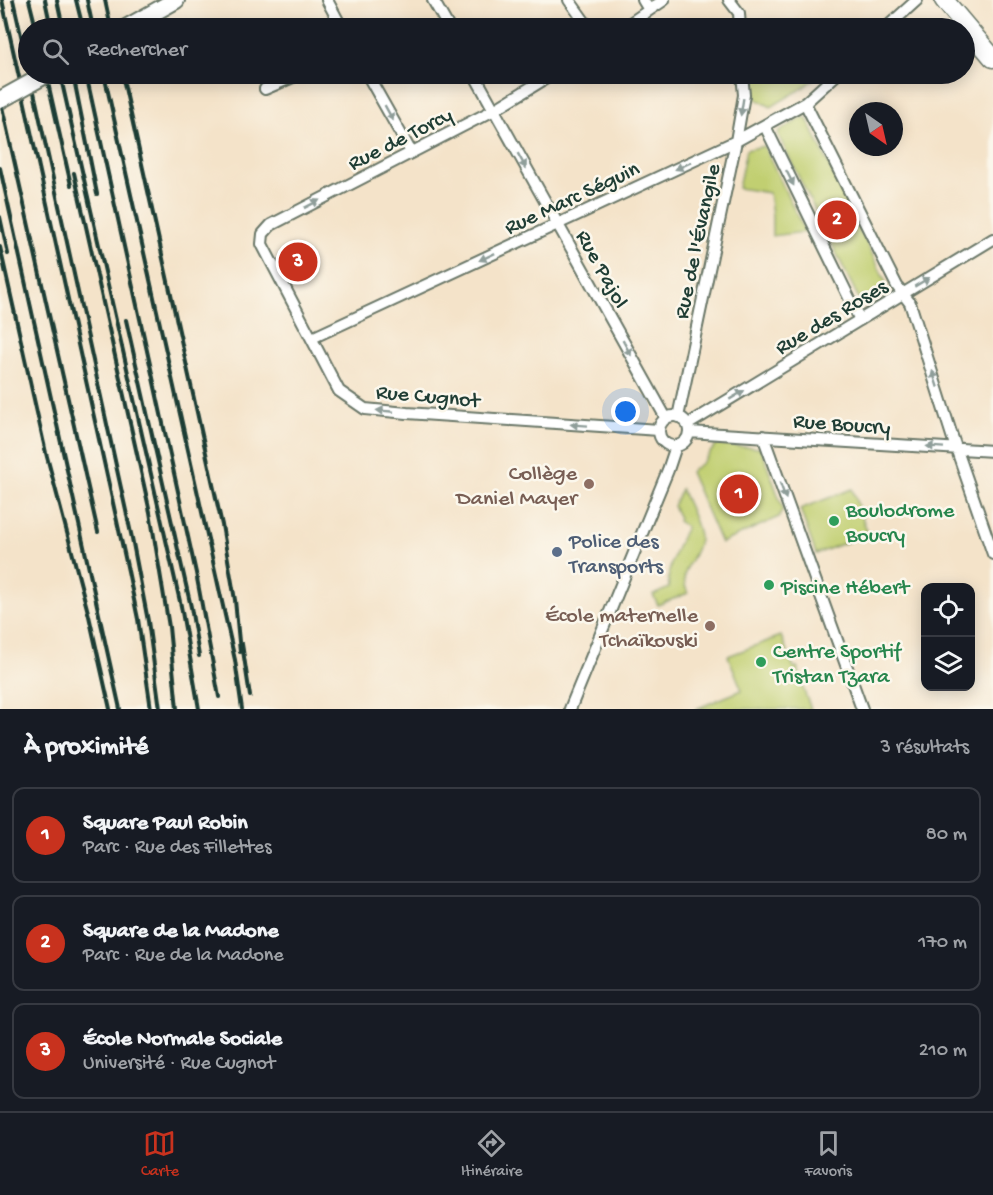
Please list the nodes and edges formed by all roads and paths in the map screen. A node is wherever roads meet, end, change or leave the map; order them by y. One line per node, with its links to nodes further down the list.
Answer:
1 (176, 0): 11 (street)
2 (327, 0): 12 (street)
3 (433, 0): 13 (street)
4 (569, 0): 14 (street)
5 (643, 0): 10 (street)
6 (664, 0): 10 (street)
7 (729, 0): 16 (street)
8 (917, 0): 17 (street)
9 (944, 0): 18 (main road)
10 (650, 10): 15 (street)
11 (144, 18)
12 (337, 18)
13 (443, 18)
14 (582, 18)
15 (638, 18)
16 (739, 18)
17 (897, 18)
18 (959, 18)
19 (975, 37): 20 (main road)
20 (993, 58)
21 (29, 84): 29 (street, bridge)
22 (277, 84): 28 (street)
23 (373, 84): 34 (street, one-way to 34)
24 (480, 84): 31 (street, Rue Pajol)
25 (537, 84): 31 (street, Rue de Torcy)
26 (743, 84): 33 (street, Rue de l'Évangile, one-way to 33)
27 (826, 84): 30 (street, Rue Marc Séguin)
28 (265, 89)
29 (0, 100)
30 (805, 103): 32 (street, Rue Marc Séguin); 38 (street)
31 (494, 110): 34 (street, Rue de Torcy); 35 (street, Rue Pajol, one-way to 35)
32 (765, 126): 33 (street, Rue Marc Séguin); 39 (street, one-way to 39)
33 (736, 141): 35 (street, Rue Marc Séguin, one-way to 35); 41 (street, Rue de l'Évangile)
34 (411, 152): 36 (street, Rue de Torcy, one-way to 34)
35 (557, 224): 40 (street, Rue Marc Séguin, one-way to 40); 42 (street, Rue Pajol, one-way to 42)
36 (263, 234): 40 (street, Rue Cugnot)
37 (993, 239): 38 (street, Rue des Roses, one-way to 37)
38 (903, 294): 39 (street, Rue des Roses); 47 (street, one-way to 38)
39 (860, 320): 43 (street, Rue des Roses, one-way to 39)
40 (312, 338): 44 (street, Rue Cugnot, one-way to 40)
41 (678, 417): 42 (street); 43 (street)
42 (666, 418): 44 (street)
43 (688, 428): 45 (street, Rue Boucry); 46 (street)
44 (659, 430): 46 (street)
45 (763, 436): 47 (street, Rue Boucry, one-way to 45); 51 (street, one-way to 51)
46 (676, 446): 50 (street)
47 (957, 448): 48 (street, Rue Boucry); 49 (street)
48 (993, 451)
49 (993, 554)
50 (570, 709)
51 (862, 709)

